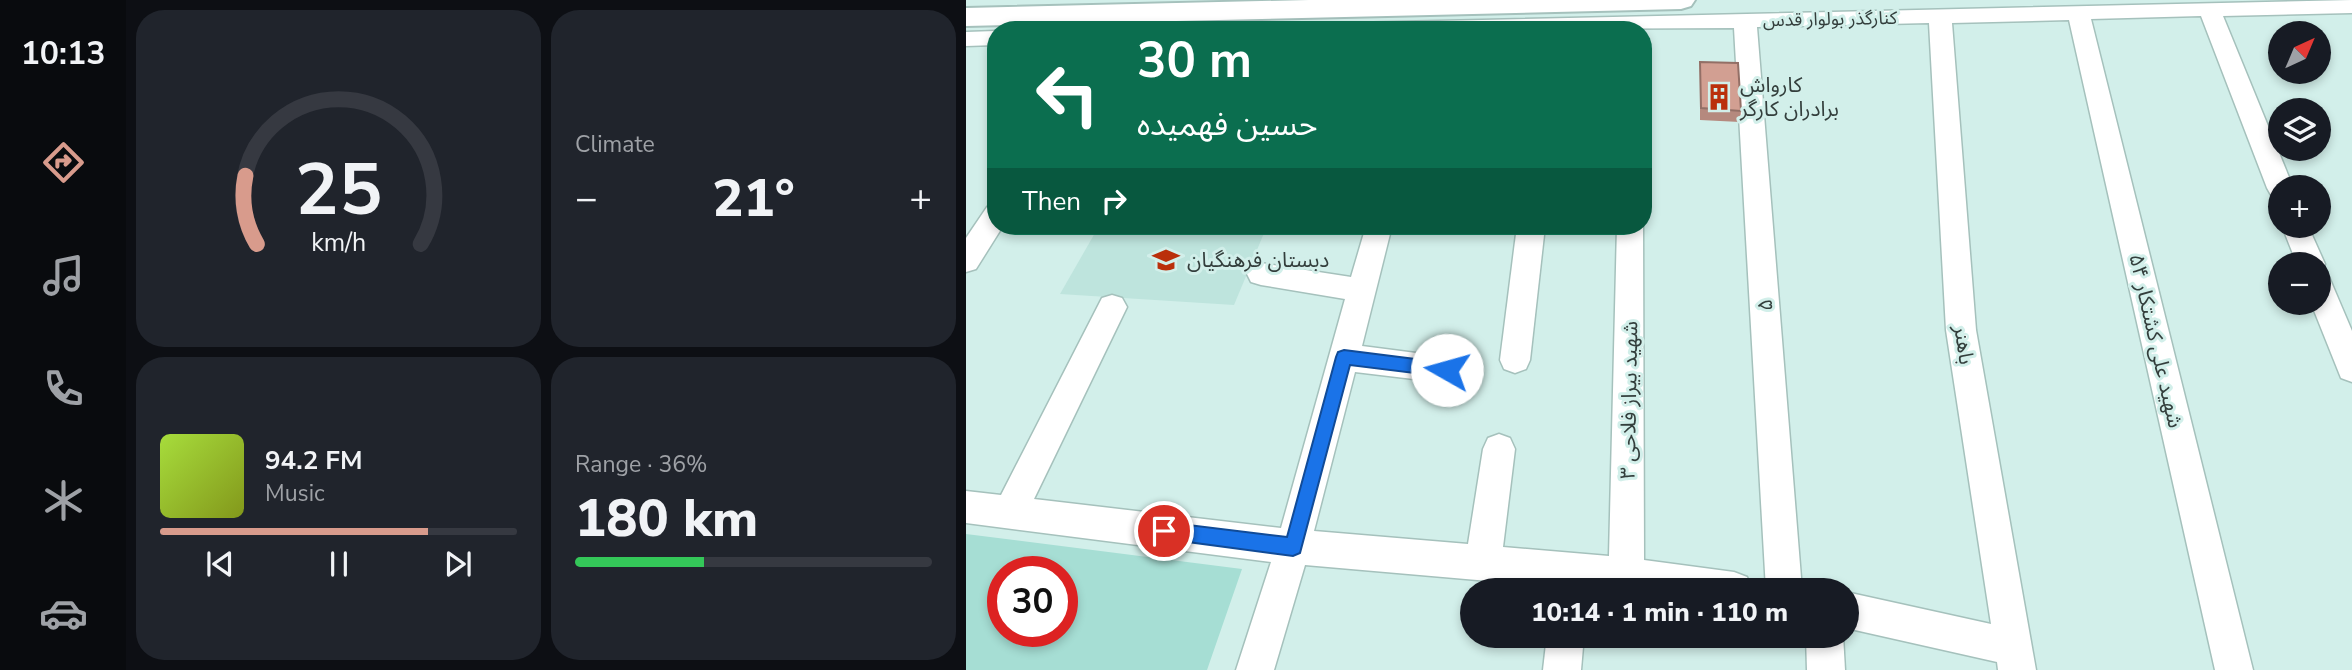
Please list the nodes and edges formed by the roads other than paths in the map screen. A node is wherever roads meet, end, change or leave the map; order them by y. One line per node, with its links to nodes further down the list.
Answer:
1 (1681, 0): 8 (main road)
2 (2351, 9): 4 (street, کنارگذر بولوار قدس)
3 (1810, 10): 6 (street, کنارگذر بولوار قدس); 7 (street, کنارگذر بولوار قدس)
4 (2210, 10): 5 (street, کنارگذر بولوار قدس); 12 (street)
5 (2078, 13): 6 (street, کنارگذر بولوار قدس); 43 (street, شهید علی کشتکار ۵۴)
6 (1940, 16): 39 (street, باهنر)
7 (1745, 20): 9 (street, کنارگذر بولوار قدس); 35 (street, ۵)
8 (1435, 21)
9 (1652, 25)
10 (977, 33): 11 (street)
11 (966, 57)
12 (2275, 175)
13 (987, 228): 17 (street)
14 (1377, 235): 19 (street)
15 (1530, 235): 23 (street)
16 (1632, 235): 31 (street, شهید بیراز فلاحی ۳)
17 (966, 261)
18 (1261, 274): 19 (street)
19 (1362, 290): 22 (street)
20 (1112, 307): 28 (street)
21 (2331, 315): 24 (street)
22 (1344, 357): 25 (street); 29 (street)
23 (1515, 360)
24 (2352, 369)
25 (1447, 370)
26 (1499, 449): 30 (street)
27 (966, 507): 28 (street)
28 (1010, 513): 29 (street)
29 (1293, 547): 30 (street); 40 (street)
30 (1483, 563): 32 (street)
31 (1626, 575): 33 (street); 34 (street)
32 (1558, 578)
33 (1600, 578)
34 (1648, 578)
35 (1783, 578)
36 (1859, 614): 39 (street)
37 (1565, 648): 41 (street)
38 (1825, 648): 42 (street)
39 (2014, 658)
40 (1255, 670)
41 (1562, 670)
42 (1826, 670)
43 (2234, 670)

